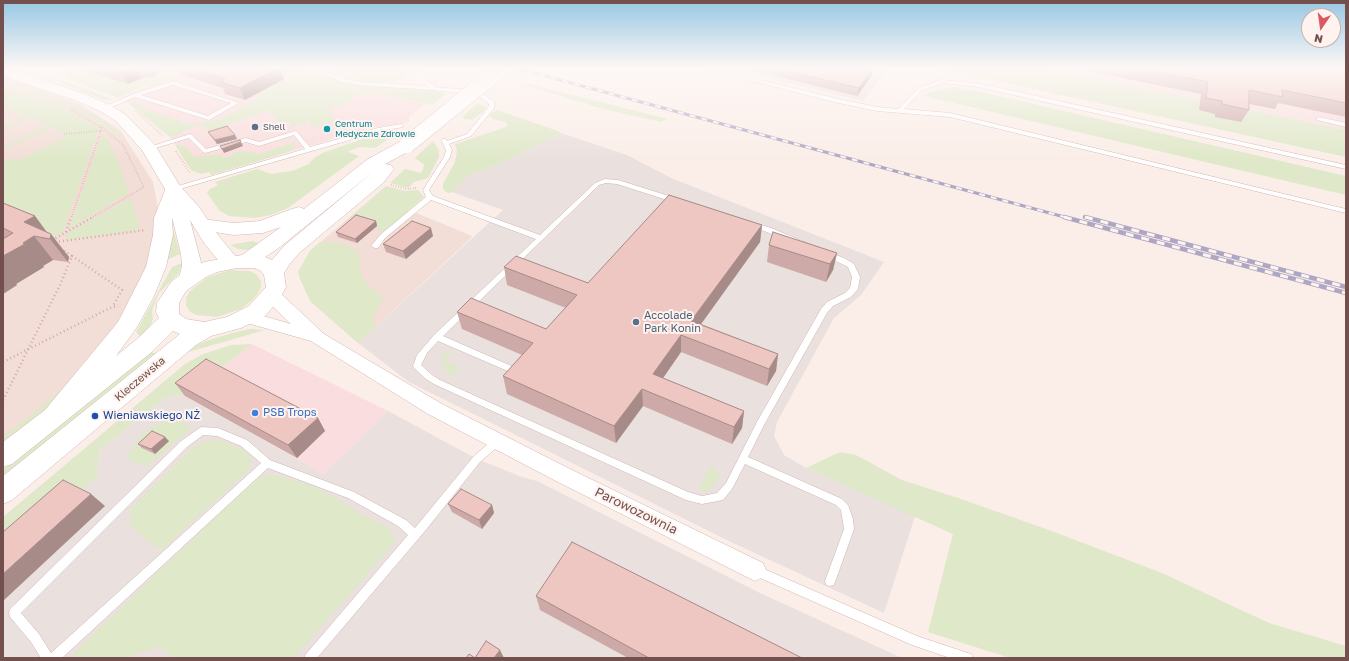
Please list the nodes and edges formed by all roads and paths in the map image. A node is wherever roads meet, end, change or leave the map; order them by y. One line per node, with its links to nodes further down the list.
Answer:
1 (84, 99): 11 (street)
2 (126, 99): 11 (lane)
3 (147, 99): 4 (lane)
4 (223, 99)
5 (464, 99): 19 (main road, bridge)
6 (486, 99): 26 (lane)
7 (829, 99): 12 (lane)
8 (911, 99): 12 (lane)
9 (1040, 99): 22 (lane)
10 (66, 108): 15 (path)
11 (104, 108): 20 (street)
12 (900, 110): 28 (lane)
13 (1319, 119): 14 (lane)
14 (1346, 125)
15 (102, 126): 17 (path); 31 (path)
16 (401, 126): 21 (lane)
17 (100, 131): 18 (path); 31 (path)
18 (64, 134)
19 (407, 145): 27 (main road); 37 (main road)
20 (149, 148): 21 (lane); 24 (street)
21 (310, 150): 24 (lane)
22 (1346, 167)
23 (385, 183): 25 (path)
24 (173, 189): 29 (street); 38 (street); 49 (main road)
25 (406, 189)
26 (430, 197): 32 (lane); 33 (lane)
27 (322, 203): 29 (main road); 36 (main road)
28 (1346, 211)
29 (202, 225): 36 (street)
30 (152, 229): 31 (path)
31 (66, 232)
32 (541, 238): 43 (lane); 52 (lane)
33 (375, 246)
34 (58, 248): 35 (path)
35 (72, 256): 45 (path); 45 (path)
36 (238, 261): 37 (main road); 38 (main road)
37 (274, 273): 39 (main road)
38 (188, 278): 41 (main road)
39 (272, 295): 40 (main road); 44 (street, Parowozownia)
40 (246, 317): 42 (main road); 44 (street, Parowozownia)
41 (171, 319): 42 (main road); 49 (main road)
42 (204, 330): 54 (main road, Kleczewska)
43 (437, 337): 47 (lane); 52 (lane)
44 (318, 338): 50 (street, Parowozownia)
45 (27, 350): 46 (path); 48 (path)
46 (3, 362)
47 (513, 370)
48 (3, 400)
49 (53, 417): 51 (main road)
50 (498, 441): 55 (lane); 56 (street, Parowozownia)
51 (3, 456)
52 (742, 459): 57 (lane)
53 (267, 463): 55 (lane); 58 (lane); 59 (lane)
54 (3, 492)
55 (415, 535): 60 (lane)
56 (755, 570): 61 (lane, Parowozownia)
57 (830, 581)
58 (47, 658)
59 (54, 658)
60 (310, 658)
61 (967, 658)

